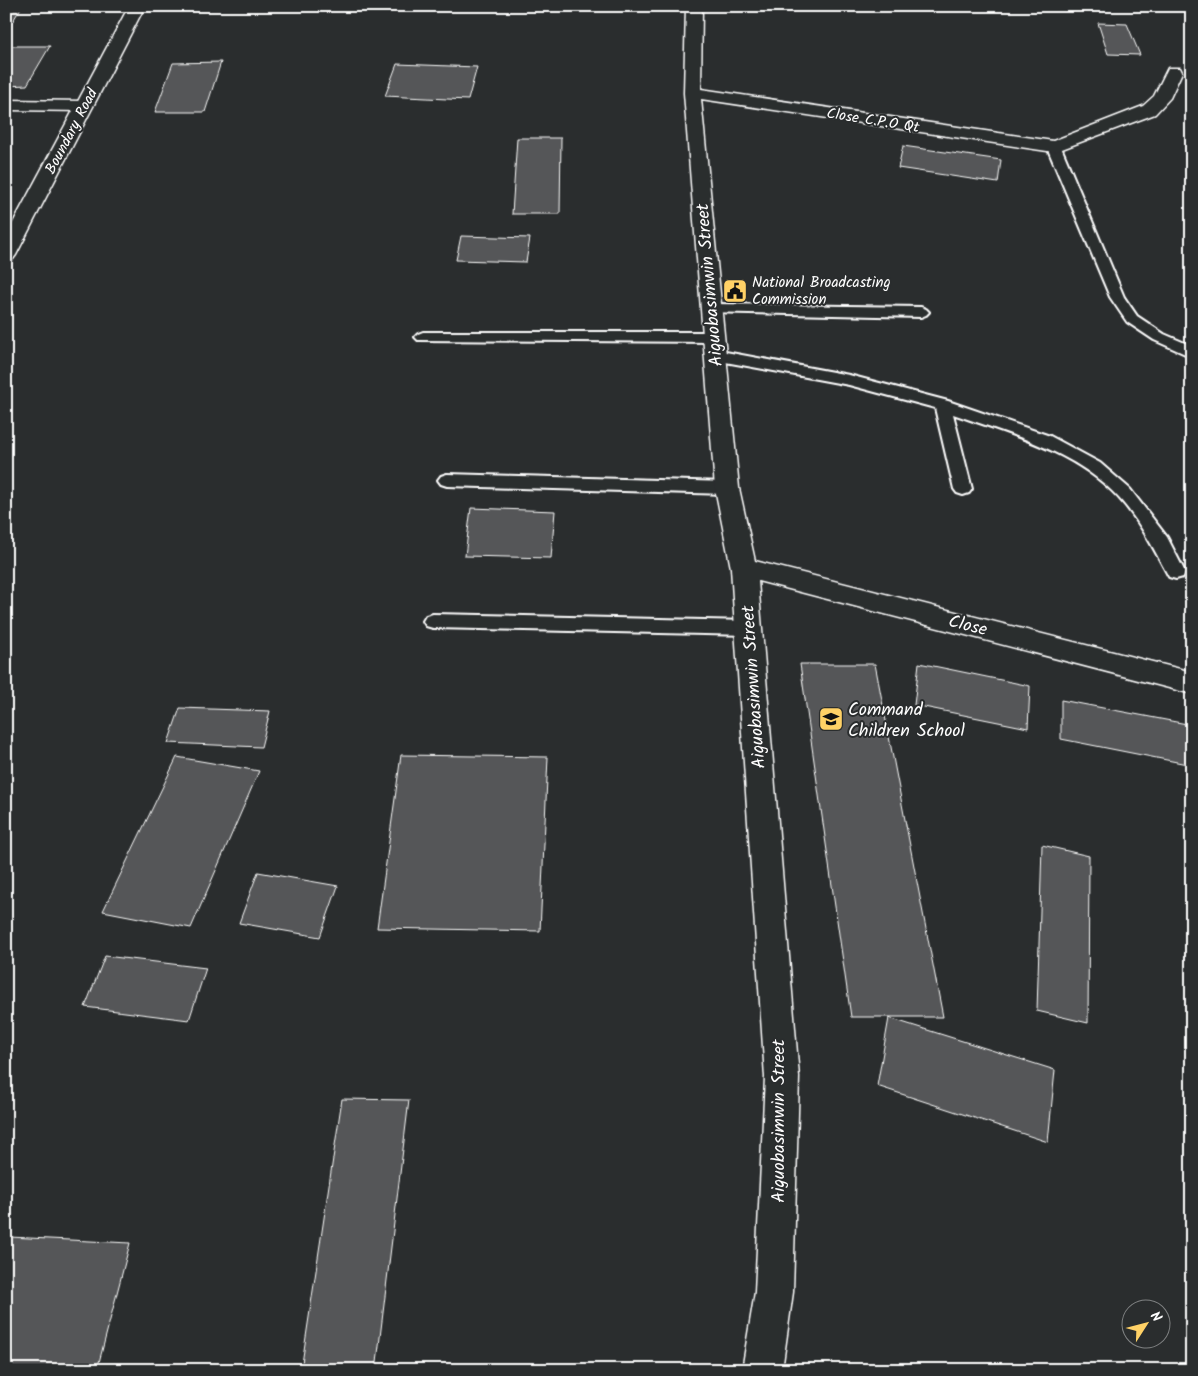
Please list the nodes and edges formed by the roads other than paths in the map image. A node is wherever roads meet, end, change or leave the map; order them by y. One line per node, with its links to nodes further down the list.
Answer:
1 (136, 6): 6 (street, Boundary Road)
2 (694, 6): 4 (street, Aiguobasimwin Street)
3 (1174, 72): 7 (street)
4 (692, 93): 7 (street, Close C.P.O Qt); 9 (street, Aiguobasimwin Street)
5 (6, 105): 6 (street)
6 (84, 106): 8 (street, Boundary Road)
7 (1054, 148): 13 (lane)
8 (6, 255)
9 (711, 309): 10 (lane); 12 (street, Aiguobasimwin Street)
10 (922, 312)
11 (423, 337): 12 (lane)
12 (715, 346): 14 (lane); 16 (street, Aiguobasimwin Street)
13 (1192, 352)
14 (942, 406): 17 (lane); 19 (lane)
15 (447, 480): 16 (lane)
16 (727, 488): 18 (street, Aiguobasimwin Street)
17 (964, 489)
18 (744, 568): 21 (street, Aiguobasimwin Street); 22 (street, Close)
19 (1176, 572)
20 (433, 621): 21 (lane)
21 (749, 628): 23 (street, Aiguobasimwin Street)
22 (1192, 683)
23 (762, 1370)

